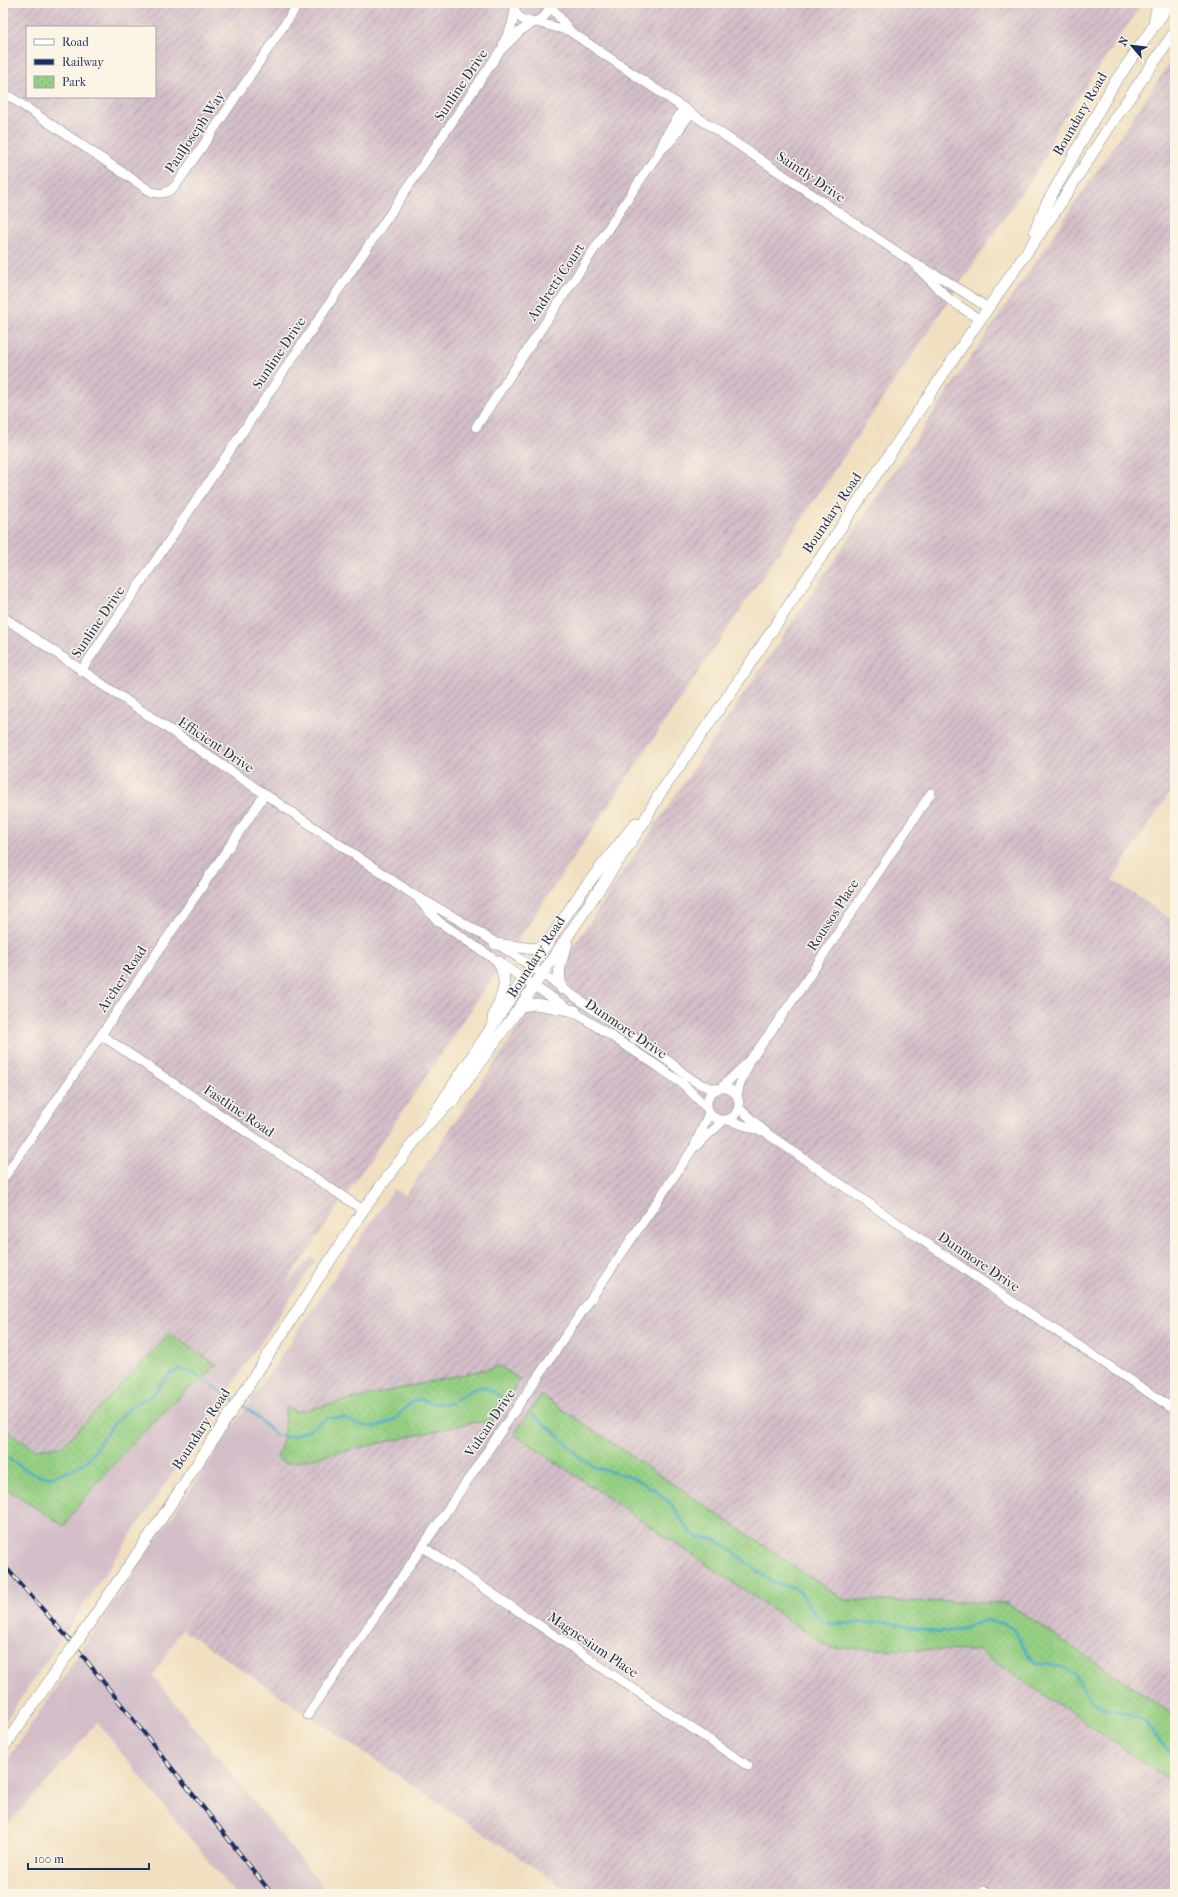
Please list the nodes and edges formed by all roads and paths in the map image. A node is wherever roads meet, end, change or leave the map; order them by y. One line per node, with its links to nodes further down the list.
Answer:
1 (299, 3): 11 (street, PaulJoseph Way)
2 (1159, 3): 7 (highway)
3 (1170, 3): 7 (main road, Boundary Road)
4 (549, 4): 6 (street, Sunline Drive); 8 (street, Saintly Drive)
5 (514, 5): 6 (street, Saintly Drive); 10 (street, Sunline Drive)
6 (536, 22): 8 (street, Saintly Drive); 10 (street, Sunline Drive)
7 (1155, 23): 14 (main road, Boundary Road)
8 (571, 32): 12 (street, Saintly Drive)
9 (1175, 32): 13 (main road, Boundary Road)
10 (500, 51): 21 (street, Sunline Drive)
11 (3, 92)
12 (688, 110): 16 (street, Saintly Drive); 19 (street, Andretti Court)
13 (1086, 163): 14 (main road); 15 (main road, Boundary Road)
14 (1064, 172): 15 (main road, Boundary Road)
15 (1029, 247): 17 (main road, Boundary Road)
16 (915, 264): 17 (street, Saintly Drive); 18 (street, Saintly Drive)
17 (988, 308): 18 (main road, Boundary Road)
18 (980, 320): 24 (main road, Boundary Road)
19 (476, 427)
20 (3, 617): 21 (street, Efficient Drive)
21 (81, 671): 23 (street, Efficient Drive)
22 (931, 793): 38 (street, Roussos Place)
23 (265, 794): 25 (street, Efficient Drive); 36 (street, Archer Road)
24 (659, 795): 26 (main road, Boundary Road); 27 (main road, Boundary Road)
25 (414, 895): 28 (street, Efficient Drive); 29 (street, Efficient Drive)
26 (576, 923): 30 (main road, Boundary Road); 33 (main road)
27 (548, 943): 28 (main road); 30 (main road, Boundary Road)
28 (495, 944): 30 (street, Efficient Drive)
29 (498, 962): 31 (street, Efficient Drive); 37 (main road)
30 (536, 972): 31 (main road, Boundary Road); 32 (main road, Boundary Road); 33 (street, Dunmore Drive)
31 (524, 979): 32 (street, Dunmore Drive); 37 (main road, Boundary Road)
32 (534, 986): 34 (main road, Boundary Road); 35 (street, Dunmore Drive)
33 (562, 989): 39 (street, Dunmore Drive)
34 (521, 1006): 35 (main road); 44 (main road, Boundary Road)
35 (575, 1012): 42 (street, Dunmore Drive)
36 (100, 1036): 47 (street, Archer Road); 48 (street, Fastline Road)
37 (484, 1040): 44 (main road, Boundary Road)
38 (757, 1051): 39 (street, Roussos Place); 40 (street, Roussos Place)
39 (719, 1089): 40 (street); 42 (street)
40 (737, 1097): 41 (street)
41 (739, 1108): 43 (street); 45 (street, Dunmore Drive)
42 (708, 1111): 43 (street); 46 (street, Vulcan Drive)
43 (726, 1120): 45 (street, Dunmore Drive); 46 (street, Vulcan Drive)
44 (426, 1126): 48 (main road, Boundary Road)
45 (770, 1135): 49 (street, Dunmore Drive)
46 (694, 1147): 50 (street, Vulcan Drive)
47 (3, 1179)
48 (363, 1210): 52 (main road, Boundary Road, bridge)
49 (1175, 1410)
50 (423, 1547): 51 (street, Vulcan Drive); 53 (street, Magnesium Place)
51 (308, 1715)
52 (3, 1748)
53 (748, 1766)

